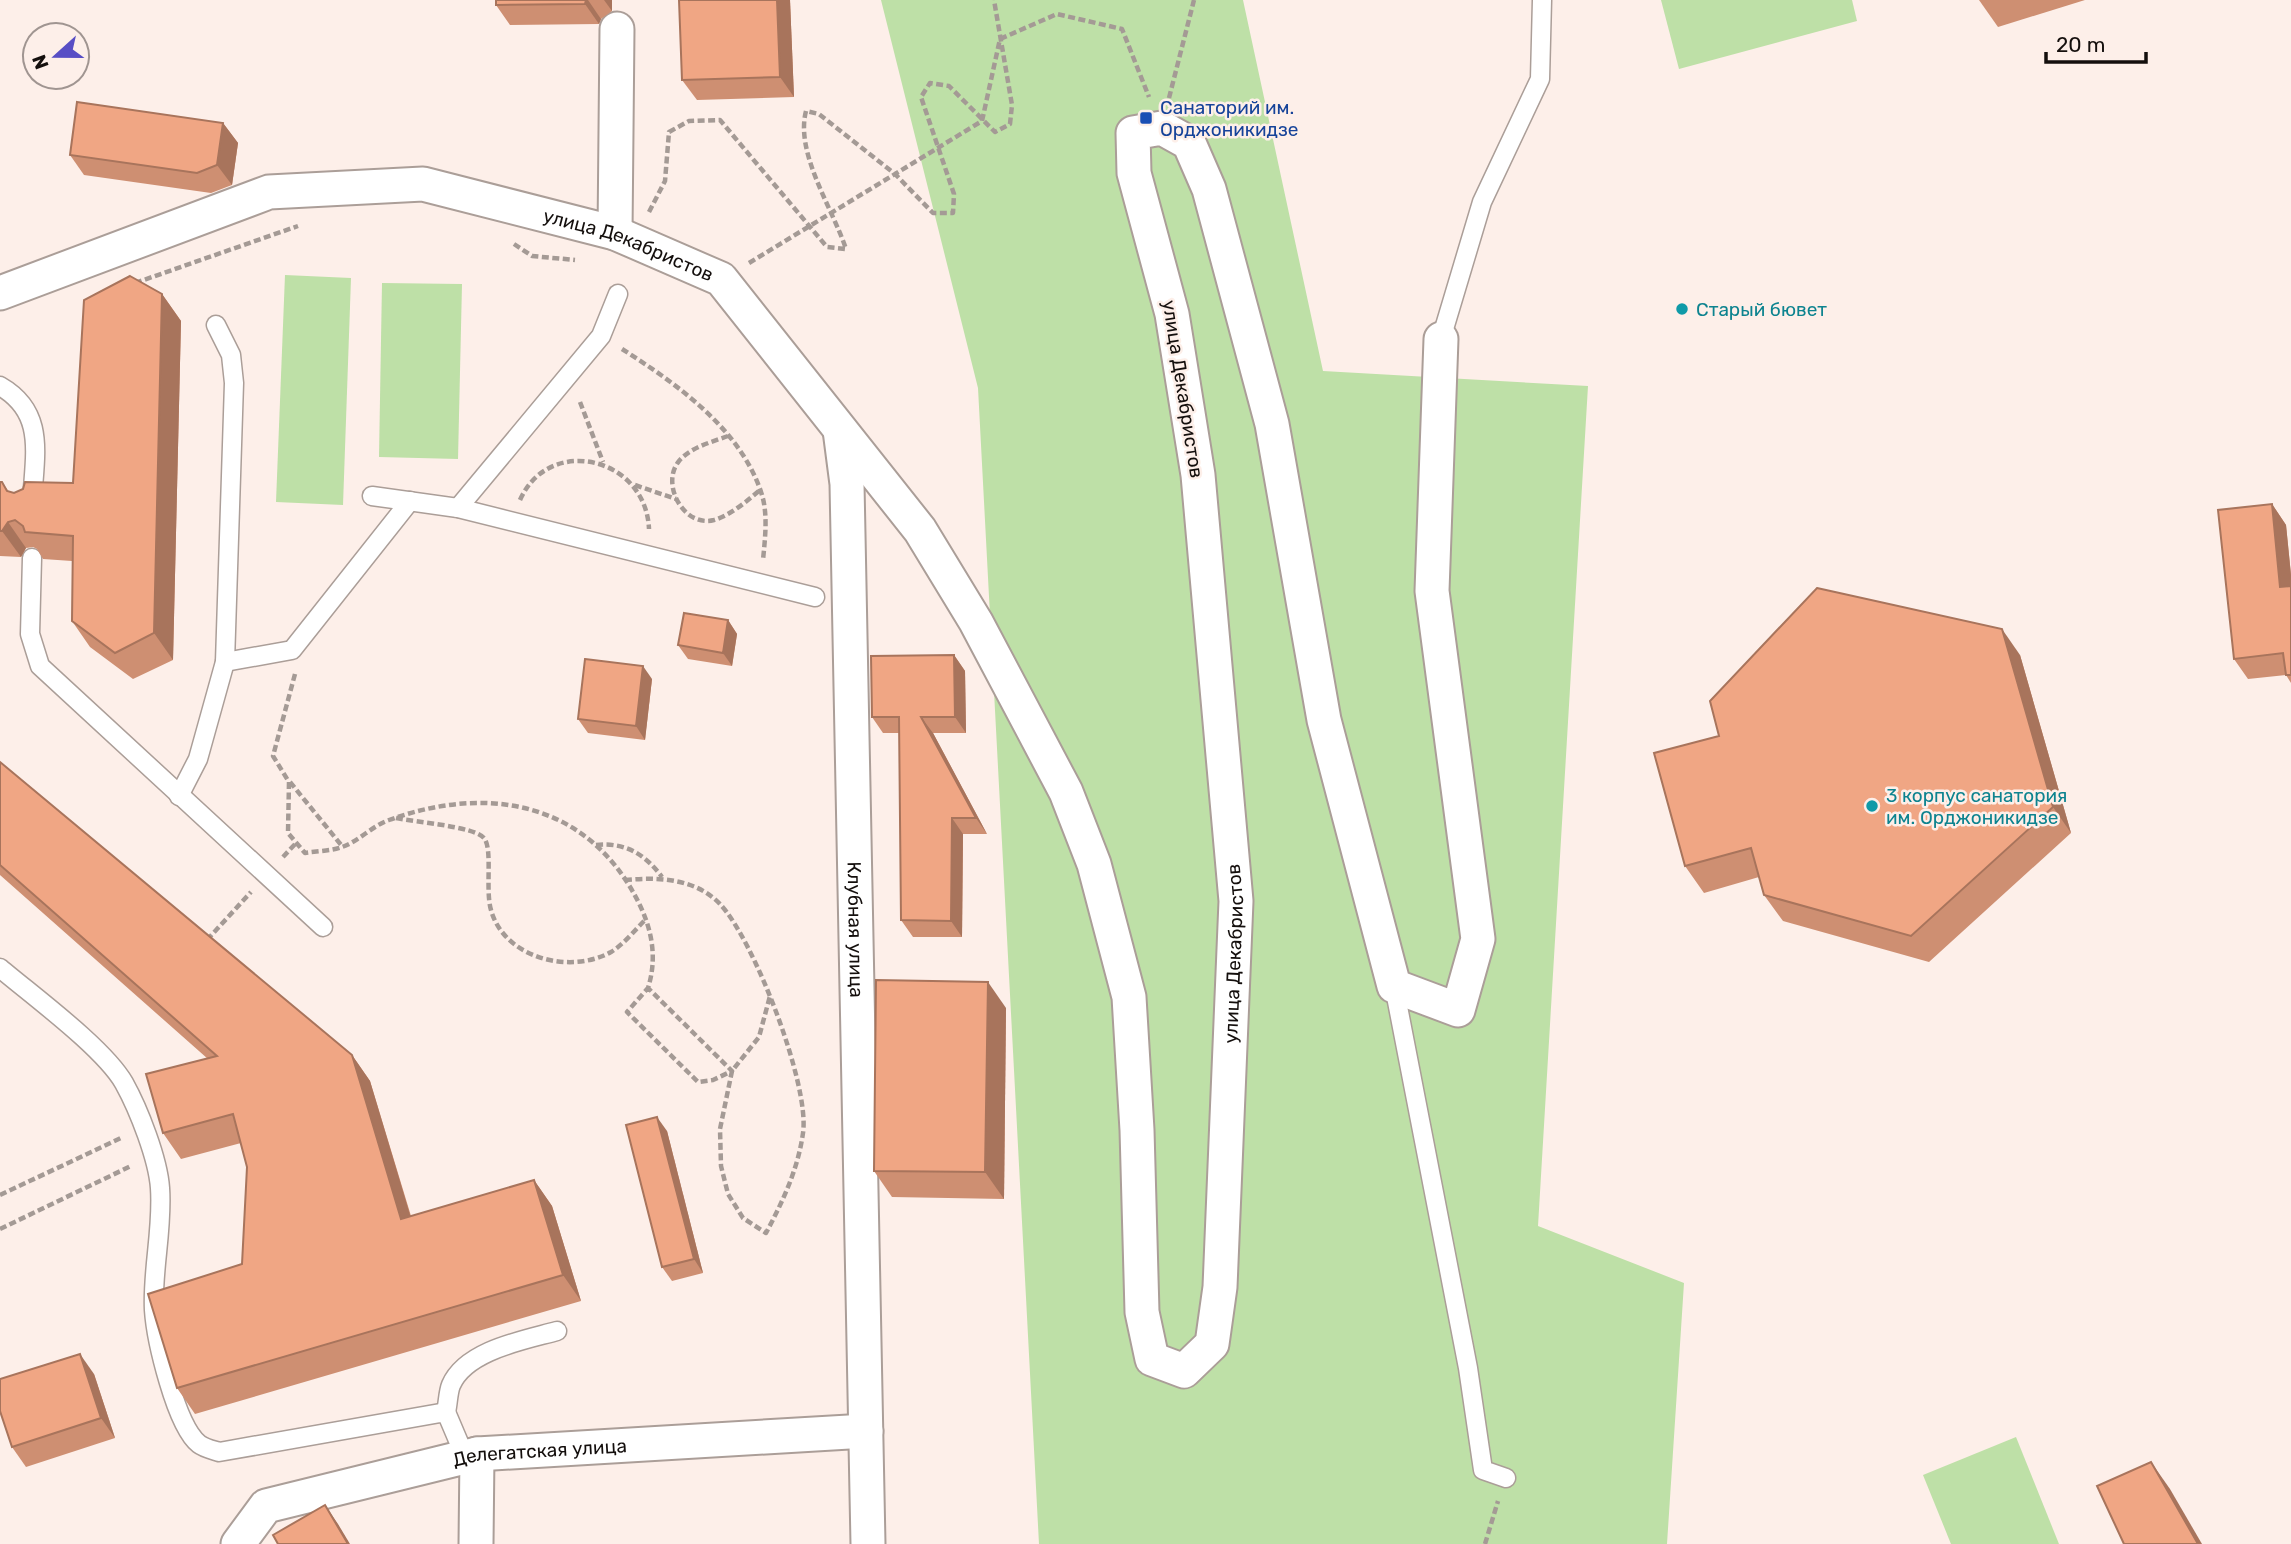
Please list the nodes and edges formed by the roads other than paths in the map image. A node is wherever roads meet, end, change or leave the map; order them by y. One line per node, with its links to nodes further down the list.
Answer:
1 (1542, 0): 7 (lane)
2 (617, 29): 3 (street)
3 (624, 237): 4 (street, улица Декабристов); 9 (street, улица Декабристов)
4 (0, 293)
5 (618, 294): 13 (lane)
6 (216, 325): 16 (lane)
7 (1441, 339): 20 (street)
8 (0, 386): 12 (lane)
9 (840, 430): 20 (street, улица Декабристов); 23 (street, Клубная улица)
10 (372, 496): 11 (lane)
11 (410, 501): 13 (lane); 16 (lane)
12 (32, 508)
13 (458, 508): 15 (lane)
14 (32, 558): 17 (lane)
15 (815, 597)
16 (225, 662): 17 (lane)
17 (179, 796): 18 (lane)
18 (323, 927)
19 (0, 968): 22 (lane)
20 (1394, 986): 25 (lane)
21 (557, 1331): 22 (lane)
22 (446, 1412): 24 (lane)
23 (866, 1431): 24 (street, Делегатская улица); 28 (street, Клубная улица)
24 (468, 1450): 26 (street, Делегатская улица); 27 (street)
25 (1506, 1478)
26 (238, 1544)
27 (477, 1544)
28 (868, 1544)

